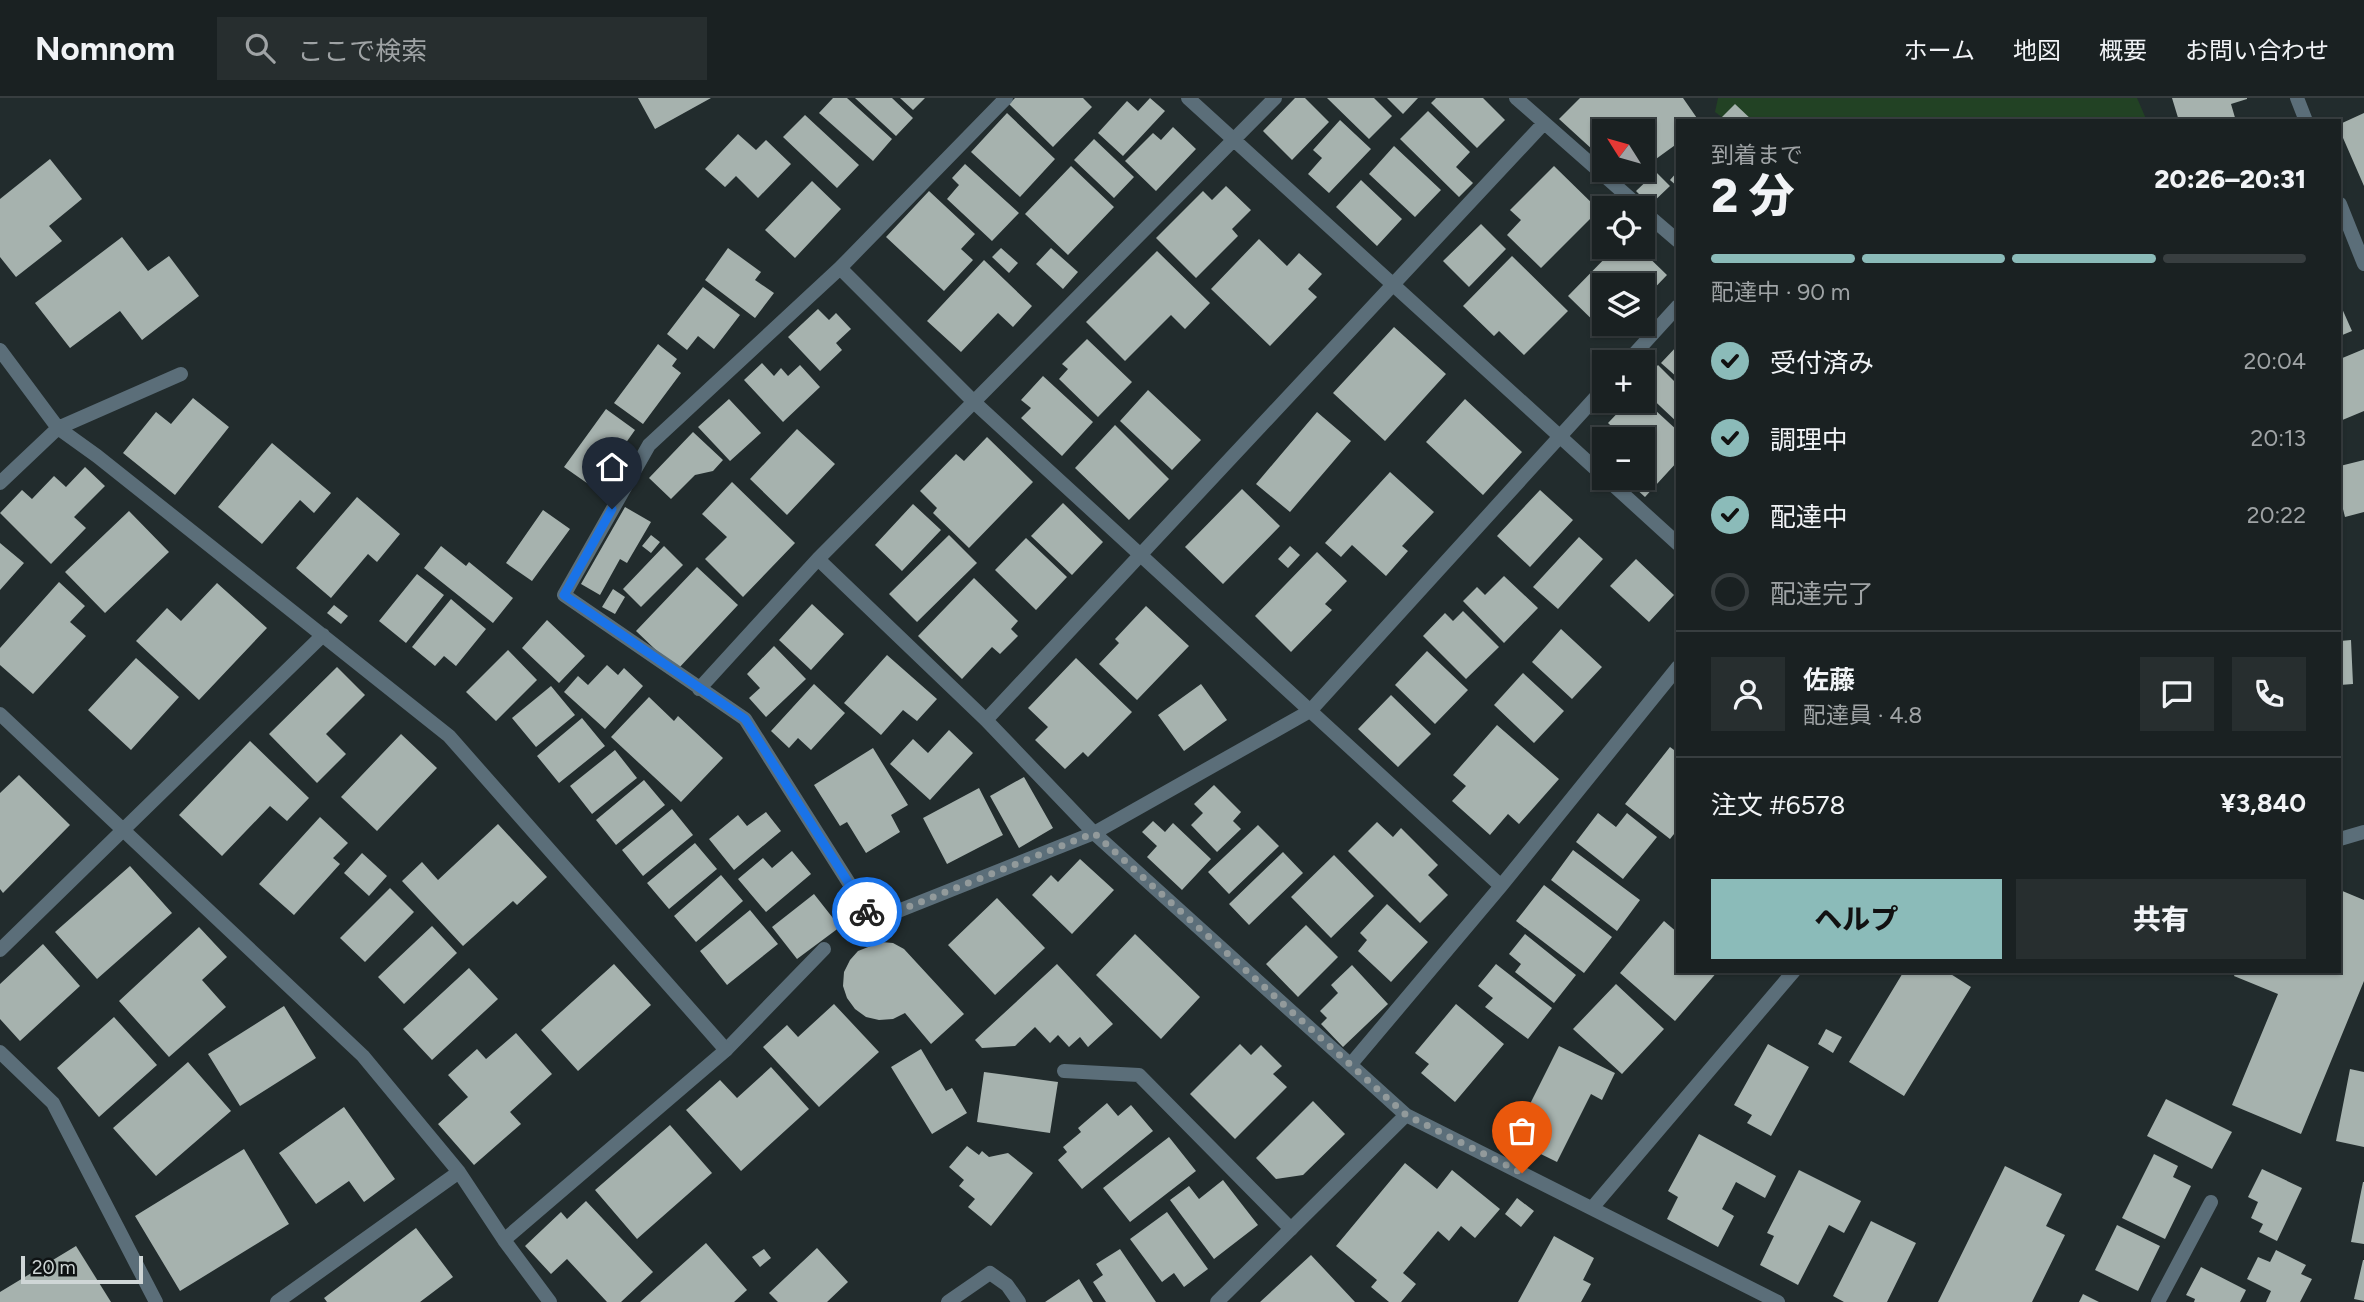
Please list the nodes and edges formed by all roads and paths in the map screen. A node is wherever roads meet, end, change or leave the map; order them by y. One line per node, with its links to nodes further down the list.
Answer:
1 (1006, 98): 14 (street)
2 (1188, 98): 8 (street)
3 (1275, 98): 8 (street)
4 (1516, 98): 7 (street)
5 (2297, 98): 6 (street)
6 (2305, 119)
7 (1544, 124): 9 (street); 15 (street)
8 (1234, 140): 15 (street); 21 (street)
9 (1627, 196)
10 (2341, 206): 13 (street)
11 (1655, 221): 12 (street)
12 (1676, 240)
13 (2364, 264)
14 (840, 268): 21 (street); 30 (street)
15 (1393, 285): 23 (street); 26 (street)
16 (1676, 308): 18 (street)
17 (0, 350): 22 (street)
18 (1638, 350)
19 (181, 374): 22 (street)
20 (1592, 401): 23 (street)
21 (975, 403): 26 (street); 27 (street)
22 (58, 428): 24 (street); 28 (street)
23 (1559, 437): 25 (street); 31 (street)
24 (0, 482)
25 (1676, 542)
26 (1140, 554): 31 (street); 33 (street)
27 (818, 559): 30 (street); 33 (street)
28 (323, 635): 34 (street); 42 (street)
29 (1676, 669): 38 (street)
30 (699, 689): 36 (street)
31 (1310, 711): 36 (street); 38 (street)
32 (0, 714): 34 (street)
33 (986, 720): 36 (street)
34 (123, 830): 40 (street); 47 (street)
35 (2364, 832): 37 (street)
36 (1094, 833): 44 (street)
37 (2341, 839)
38 (1501, 886): 44 (street)
39 (824, 949): 42 (street)
40 (0, 950)
41 (1792, 973): 49 (street)
42 (726, 1050): 51 (street)
43 (0, 1052): 52 (street)
44 (1351, 1064): 46 (street)
45 (1064, 1071): 50 (street)
46 (1406, 1115): 49 (street); 50 (street)
47 (459, 1172): 51 (street); 53 (street)
48 (2211, 1202): 59 (street)
49 (1592, 1208): 58 (street)
50 (1291, 1229): 57 (street)
51 (504, 1240): 54 (street)
52 (156, 1302)
53 (277, 1302)
54 (550, 1302)
55 (948, 1302): 56 (street)
56 (1019, 1302)
57 (1217, 1302)
58 (1778, 1302)
59 (2158, 1302)

